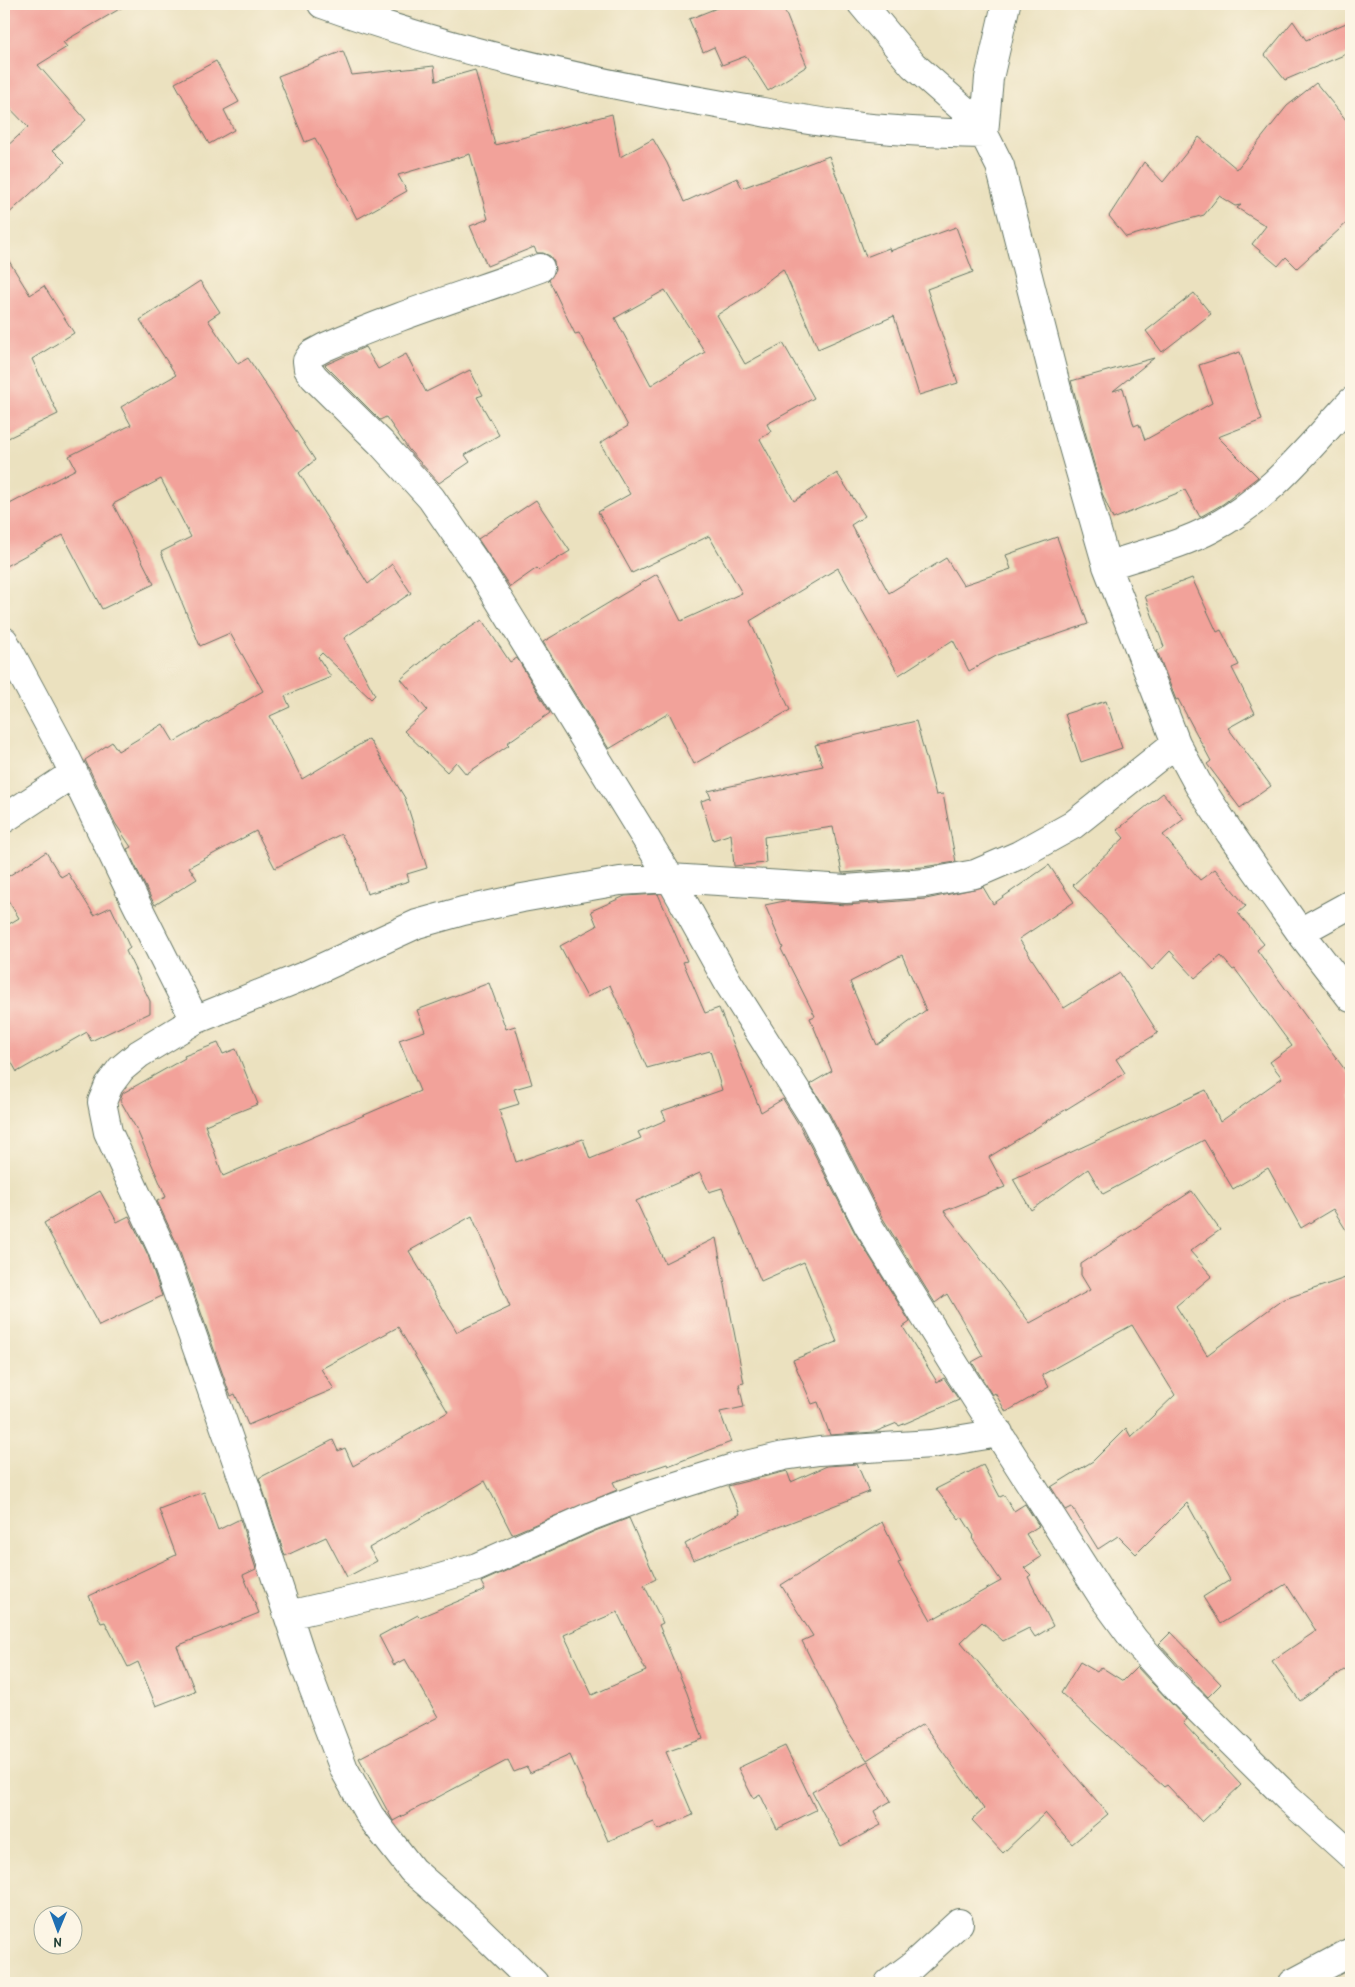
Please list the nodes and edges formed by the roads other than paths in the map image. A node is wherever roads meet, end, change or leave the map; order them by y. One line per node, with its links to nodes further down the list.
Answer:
1 (322, 4): 4 (street)
2 (862, 4): 4 (street)
3 (1006, 4): 4 (street)
4 (984, 134): 7 (street)
5 (540, 268): 12 (street)
6 (1351, 402): 7 (street)
7 (1107, 566): 9 (street)
8 (4, 641): 10 (street)
9 (1176, 743): 12 (street); 14 (street)
10 (74, 773): 11 (street); 16 (street)
11 (4, 819)
12 (670, 878): 16 (street); 17 (street)
13 (1351, 904): 14 (street)
14 (1300, 932): 15 (street)
15 (1351, 998)
16 (195, 1020): 18 (street)
17 (999, 1433): 18 (street); 19 (street)
18 (288, 1616): 22 (street)
19 (1351, 1855)
20 (959, 1923): 23 (street)
21 (1351, 1952): 24 (street)
22 (534, 1983)
23 (889, 1983)
24 (1293, 1983)

